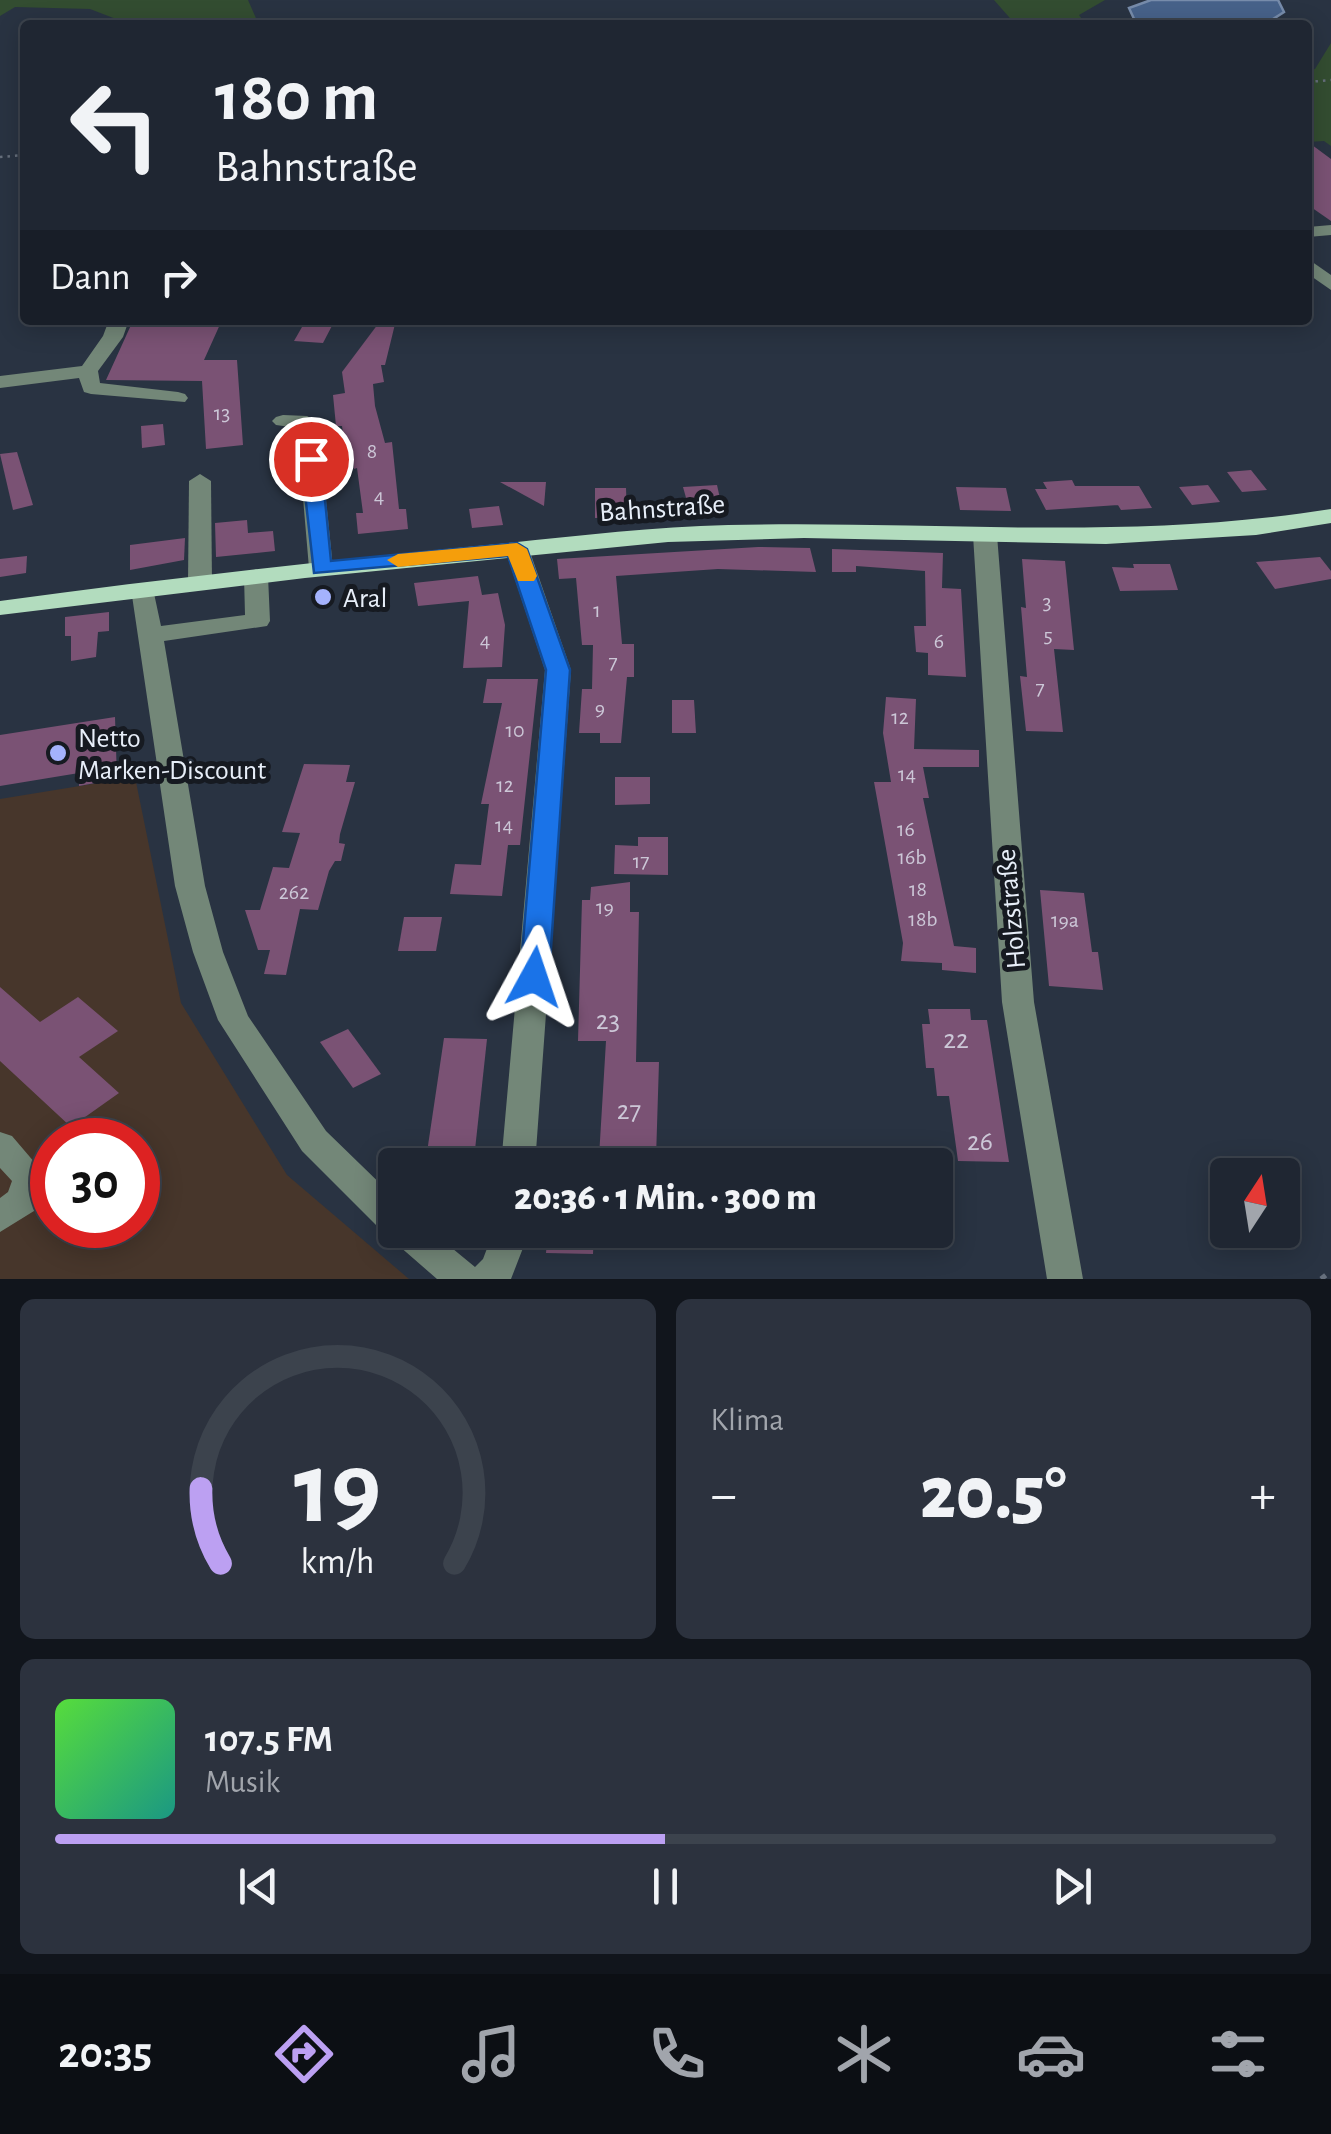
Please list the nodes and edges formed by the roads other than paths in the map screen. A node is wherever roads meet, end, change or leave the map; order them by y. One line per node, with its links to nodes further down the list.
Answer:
1 (1312, 267): 2 (street)
2 (1331, 284)
3 (118, 325): 4 (street)
4 (88, 371): 5 (street); 6 (street)
5 (0, 382)
6 (178, 398)
7 (283, 421): 12 (street)
8 (200, 482): 14 (street)
9 (1331, 516): 10 (main road, Bahnstraße)
10 (985, 535): 11 (main road, Bahnstraße); 26 (street, Holzstraße)
11 (517, 549): 12 (main road, Bahnstraße); 19 (street)
12 (321, 568): 13 (main road, Bahnstraße)
13 (256, 576): 14 (main road, Bahnstraße); 17 (street)
14 (200, 582): 15 (main road, Bahnstraße)
15 (142, 590): 16 (main road, Bahnstraße); 17 (street)
16 (0, 608)
17 (149, 635): 20 (street)
18 (0, 1146): 21 (street)
19 (519, 1148)
20 (378, 1204)
21 (0, 1217)
22 (426, 1248): 24 (street)
23 (505, 1248): 25 (street)
24 (462, 1279)
25 (488, 1279)
26 (1065, 1279)

